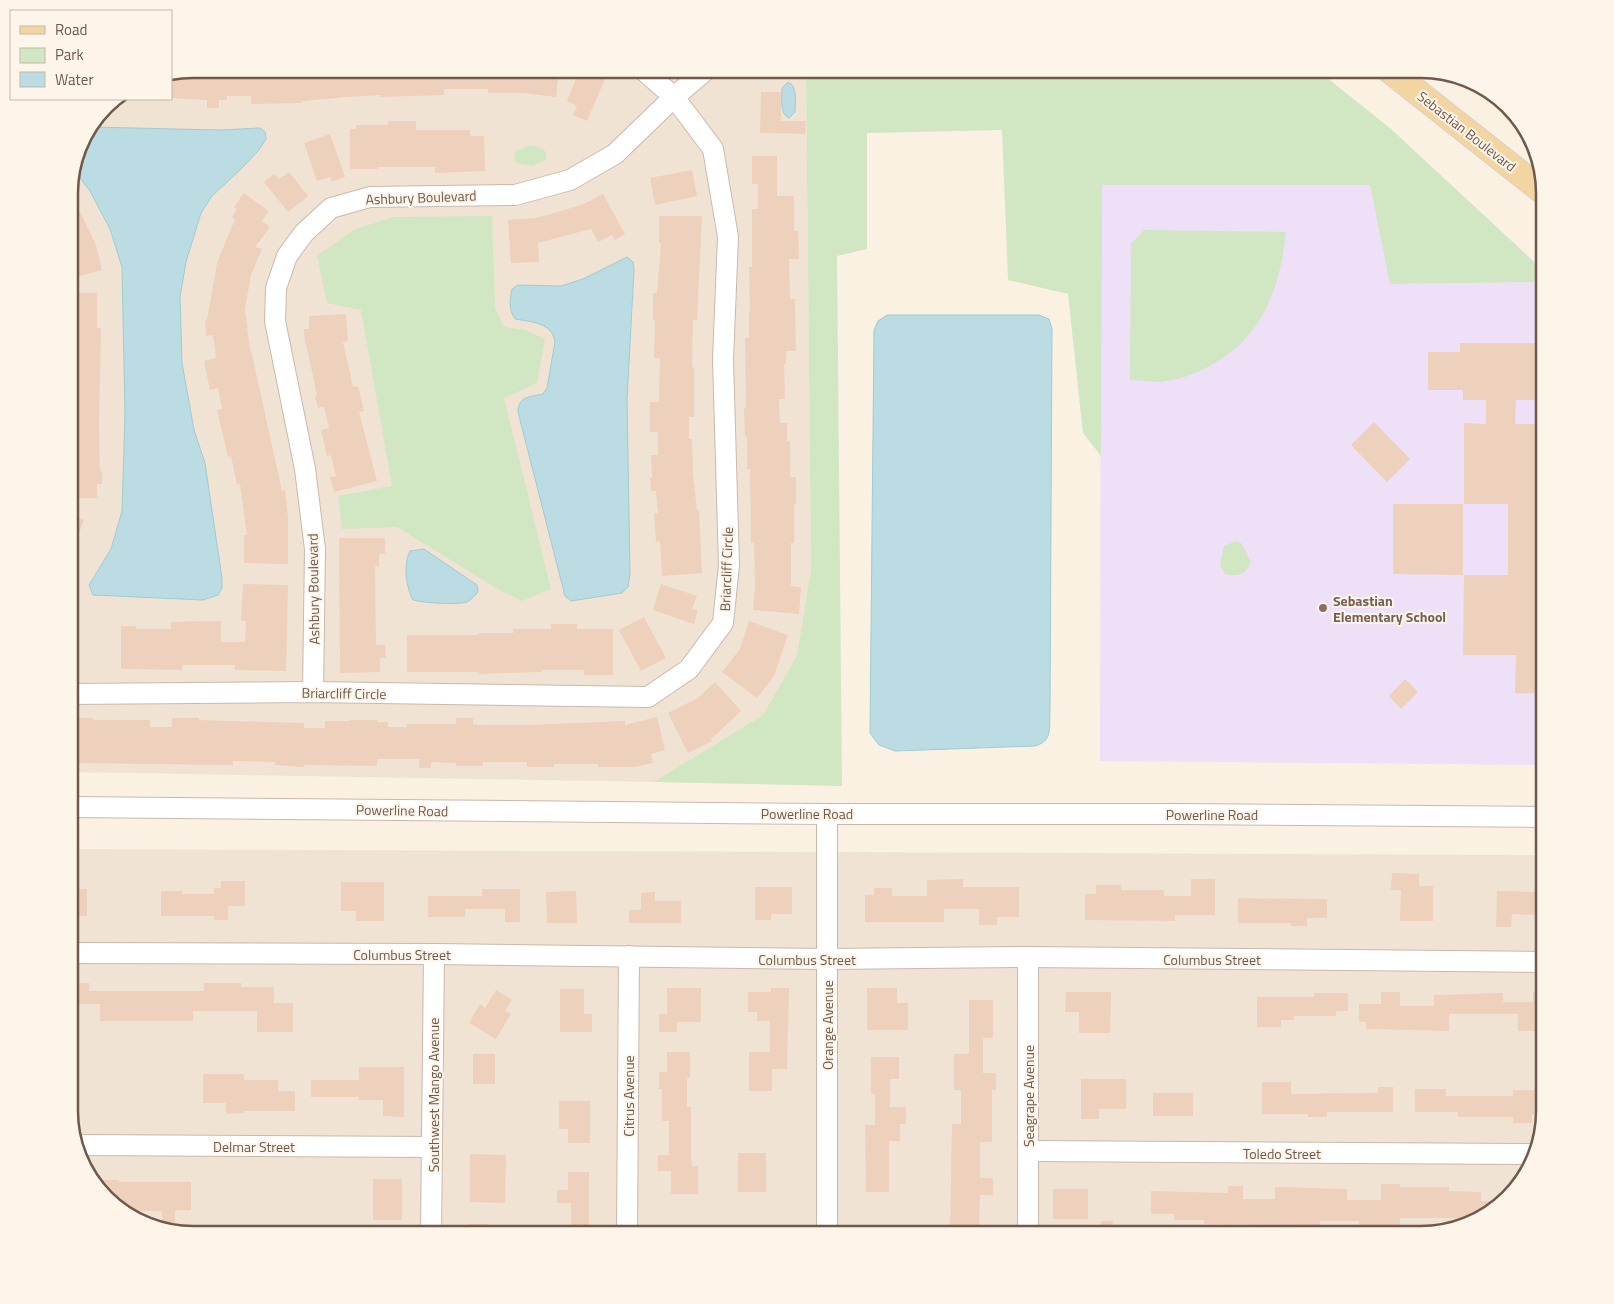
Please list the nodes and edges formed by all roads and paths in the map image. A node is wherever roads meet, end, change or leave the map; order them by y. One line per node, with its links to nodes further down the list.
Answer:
1 (653, 78): 4 (street, Briarcliff Circle)
2 (696, 78): 4 (street, Ashbury Boulevard)
3 (1399, 78): 5 (main road, Sebastian Boulevard)
4 (674, 96): 6 (street, Ashbury Boulevard); 6 (street, Briarcliff Circle)
5 (1536, 187)
6 (313, 692): 7 (street, Briarcliff Circle)
7 (78, 694)
8 (78, 807): 9 (street, Powerline Road)
9 (827, 814): 10 (street, Powerline Road); 15 (street, Orange Avenue)
10 (1536, 818)
11 (78, 953): 12 (street, Columbus Street)
12 (434, 954): 13 (street, Columbus Street); 18 (street, Southwest Mango Avenue)
13 (629, 956): 15 (street, Columbus Street); 22 (street, Citrus Avenue)
14 (1028, 957): 15 (street, Columbus Street); 16 (street, Columbus Street); 19 (street, Seagrape Avenue)
15 (827, 959): 23 (street, Orange Avenue)
16 (1536, 962)
17 (82, 1145): 18 (street, Delmar Street)
18 (432, 1147): 21 (street, Southwest Mango Avenue)
19 (1028, 1150): 20 (street, Toledo Street); 24 (street, Seagrape Avenue)
20 (1528, 1154)
21 (431, 1226)
22 (627, 1226)
23 (827, 1226)
24 (1028, 1226)

